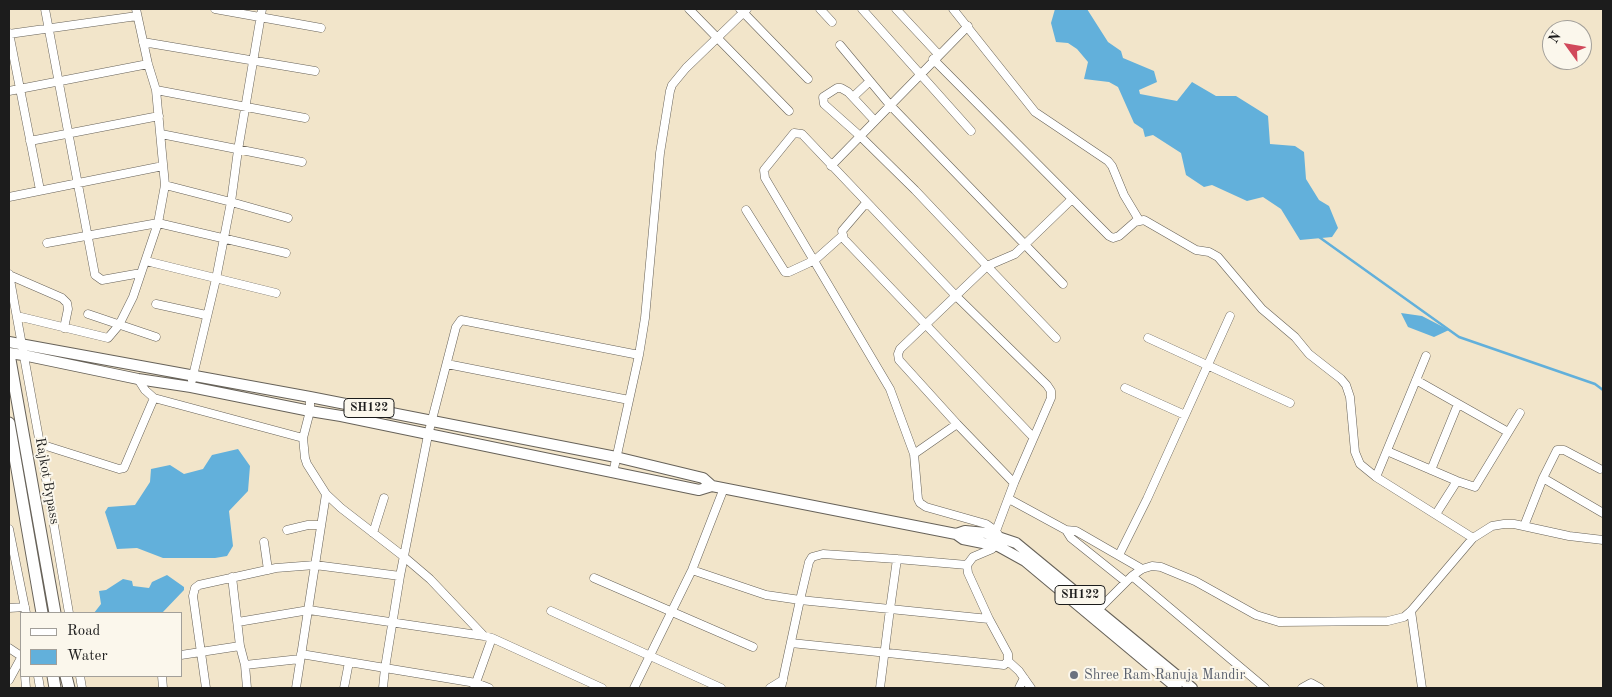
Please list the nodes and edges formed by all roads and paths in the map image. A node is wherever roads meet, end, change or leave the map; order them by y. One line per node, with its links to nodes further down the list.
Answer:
1 (45, 9): 14 (street)
2 (215, 9): 10 (street)
3 (689, 9): 16 (street)
4 (820, 9): 11 (street)
5 (862, 9): 23 (street)
6 (896, 9): 19 (street)
7 (953, 9): 12 (street)
8 (743, 10): 16 (street); 24 (street)
9 (136, 13): 14 (street); 17 (street)
10 (261, 13): 13 (street); 20 (street)
11 (832, 22)
12 (968, 26): 19 (street); 55 (street)
13 (321, 28)
14 (49, 29): 15 (street); 26 (street)
15 (9, 34): 27 (street)
16 (717, 38): 33 (street); 87 (street)
17 (143, 42): 20 (street); 21 (street)
18 (840, 45): 25 (street)
19 (936, 57): 23 (street); 50 (street)
20 (252, 61): 22 (street); 32 (street)
21 (148, 64): 26 (street); 28 (street)
22 (315, 72)
23 (919, 74): 31 (street); 37 (street)
24 (808, 79)
25 (870, 81): 30 (street); 31 (street)
26 (60, 82): 27 (street); 38 (street)
27 (20, 89): 29 (street); 41 (street)
28 (156, 90): 32 (street); 34 (street)
29 (9, 91)
30 (853, 97): 36 (street); 40 (street)
31 (890, 105): 36 (street); 61 (street)
32 (245, 107): 35 (street); 42 (street)
33 (789, 111)
34 (159, 116): 38 (street); 39 (street)
35 (305, 118)
36 (875, 121): 40 (street)
37 (971, 131)
38 (69, 134): 41 (street); 46 (street)
39 (161, 134): 42 (street); 44 (street)
40 (860, 136): 45 (street); 65 (street)
41 (30, 141): 48 (street)
42 (238, 150): 43 (street); 51 (street)
43 (302, 162)
44 (163, 166): 46 (street); 47 (street)
45 (830, 166): 52 (street); 63 (street)
46 (78, 182): 48 (street); 57 (street)
47 (165, 185): 51 (street); 56 (street)
48 (40, 190): 49 (street)
49 (9, 197)
50 (1072, 199): 55 (street); 61 (street)
51 (231, 202): 54 (street); 59 (street)
52 (866, 203): 58 (street); 71 (street)
53 (746, 210): 63 (street)
54 (288, 218)
55 (1139, 220): 120 (street)
56 (158, 223): 57 (street); 59 (street); 64 (street)
57 (88, 235): 60 (street); 66 (street)
58 (842, 236): 63 (street); 78 (street)
59 (225, 238): 62 (street); 68 (street)
60 (47, 243)
61 (1024, 245): 65 (street); 69 (street)
62 (286, 253)
63 (815, 260): 115 (street)
64 (146, 262): 66 (street); 68 (street)
65 (987, 266): 71 (street); 81 (street)
66 (142, 273): 77 (street)
67 (9, 275): 74 (street); 79 (street)
68 (216, 279): 70 (street); 75 (street)
69 (1063, 284)
70 (276, 293)
71 (956, 296): 78 (street); 111 (street)
72 (156, 304): 75 (street)
73 (88, 314): 77 (street)
74 (17, 316): 79 (street); 84 (street)
75 (206, 316): 91 (street)
76 (1230, 316): 90 (street)
77 (119, 325): 79 (street); 80 (street)
78 (925, 325): 108 (street); 111 (street)
79 (64, 328)
80 (156, 337)
81 (1056, 338)
82 (1148, 338): 90 (street)
83 (9, 342): 84 (main road)
84 (21, 343): 86 (street); 91 (main road, SH122)
85 (9, 354): 86 (main road); 163 (highway, Rajkot Bypass)
86 (23, 354): 92 (main road, SH122); 113 (street)
87 (638, 355): 89 (street); 99 (street)
88 (1426, 356): 93 (street)
89 (446, 364): 99 (street); 106 (street)
90 (1208, 365): 101 (street); 105 (street)
91 (193, 375): 94 (street); 95 (main road, SH122)
92 (138, 379): 94 (main road, SH122); 98 (street)
93 (1416, 380): 102 (street); 114 (street)
94 (191, 387): 100 (main road, SH122)
95 (262, 388): 97 (main road, SH122); 100 (main road)
96 (1125, 388): 105 (street)
97 (310, 397): 103 (street); 106 (main road, SH122)
98 (154, 398): 112 (street); 113 (street)
99 (629, 400): 116 (street)
100 (260, 401): 103 (main road, SH122)
101 (1290, 403)
102 (1458, 404): 109 (street); 118 (street)
103 (310, 411): 110 (main road, SH122); 112 (street)
104 (1520, 413): 109 (street)
105 (1185, 415): 141 (street)
106 (431, 421): 110 (street); 116 (main road, SH122)
107 (9, 423): 162 (highway, Rajkot Bypass)
108 (957, 424): 115 (street); 123 (street)
109 (1508, 432): 122 (street)
110 (428, 434): 119 (main road, SH122); 142 (street)
111 (1033, 437): 123 (street)
112 (303, 438): 126 (street)
113 (40, 444): 164 (street)
114 (1387, 451): 118 (street); 120 (street)
115 (914, 454): 137 (street)
116 (616, 457): 119 (street); 124 (main road, SH122)
117 (1600, 469): 121 (street)
118 (1431, 470): 122 (street)
119 (613, 473): 124 (main road, SH122)
120 (1376, 477): 130 (street)
121 (1543, 478): 129 (street); 132 (street)
122 (1457, 481): 130 (street)
123 (1014, 483): 128 (street)
124 (712, 486): 125 (main road, SH122)
125 (724, 488): 137 (main road, SH122); 148 (street)
126 (326, 494): 131 (street); 136 (street)
127 (384, 498): 136 (street)
128 (1009, 499): 135 (street); 137 (street)
129 (1603, 513)
130 (1436, 514): 138 (street)
131 (321, 525): 134 (street); 144 (street)
132 (1524, 526): 138 (street); 139 (street)
133 (9, 529): 157 (street)
134 (287, 530)
135 (1066, 530): 141 (street); 153 (street)
136 (373, 533): 142 (street)
137 (997, 537): 145 (street); 165 (main road, SH122)
138 (1473, 538): 161 (street)
139 (1603, 540)
140 (264, 542): 147 (street)
141 (1119, 555): 146 (street)
142 (403, 556): 149 (street); 169 (street)
143 (896, 559): 145 (street); 154 (street); 156 (street)
144 (315, 565): 147 (street); 149 (street); 158 (street)
145 (967, 566): 166 (street)
146 (1142, 569): 150 (street); 161 (street)
147 (268, 570): 151 (street)
148 (692, 570): 154 (street); 160 (street)
149 (400, 576): 168 (street)
150 (1132, 576): 153 (street); 205 (street)
151 (232, 577): 167 (street); 174 (street)
152 (594, 578): 160 (street)
153 (1126, 582): 165 (street)
154 (800, 600): 156 (street); 170 (street)
155 (9, 608): 157 (street)
156 (890, 608): 166 (street); 175 (street)
157 (25, 610)
158 (309, 610): 167 (street); 168 (street); 179 (street)
159 (551, 611): 177 (street)
160 (673, 611): 172 (street); 177 (street)
161 (1411, 611): 208 (street)
162 (42, 612)
163 (55, 612)
164 (69, 612)
165 (1095, 613): 203 (main road, SH122); 204 (main road, SH122)
166 (990, 619): 181 (street)
167 (238, 622): 171 (street)
168 (393, 622): 169 (street); 184 (street)
169 (488, 637): 188 (street); 195 (street)
170 (792, 643): 175 (street); 187 (street)
171 (240, 646): 174 (street); 183 (street)
172 (753, 647)
173 (9, 648): 178 (street)
174 (201, 651): 176 (street); 189 (street)
175 (885, 654): 181 (street); 200 (street)
176 (182, 655)
177 (651, 655): 196 (street); 197 (street)
178 (20, 656)
179 (301, 657): 182 (street); 183 (street); 191 (street)
180 (20, 659): 186 (street)
181 (1008, 661): 185 (street)
182 (349, 662): 184 (street); 192 (street)
183 (245, 665): 190 (street)
184 (385, 668): 188 (street); 193 (street)
185 (1024, 678): 201 (street); 202 (street)
186 (9, 680)
187 (783, 680): 198 (street); 199 (street)
188 (475, 685): 194 (street)
189 (206, 688)
190 (247, 688)
191 (296, 688)
192 (344, 688)
193 (382, 688)
194 (489, 688)
195 (602, 688)
196 (634, 688)
197 (721, 688)
198 (770, 688)
199 (781, 688)
200 (880, 688)
201 (1019, 688)
202 (1031, 688)
203 (1177, 688)
204 (1192, 688)
205 (1265, 688)
206 (1302, 688): 207 (street)
207 (1320, 688)
208 (1422, 688)

